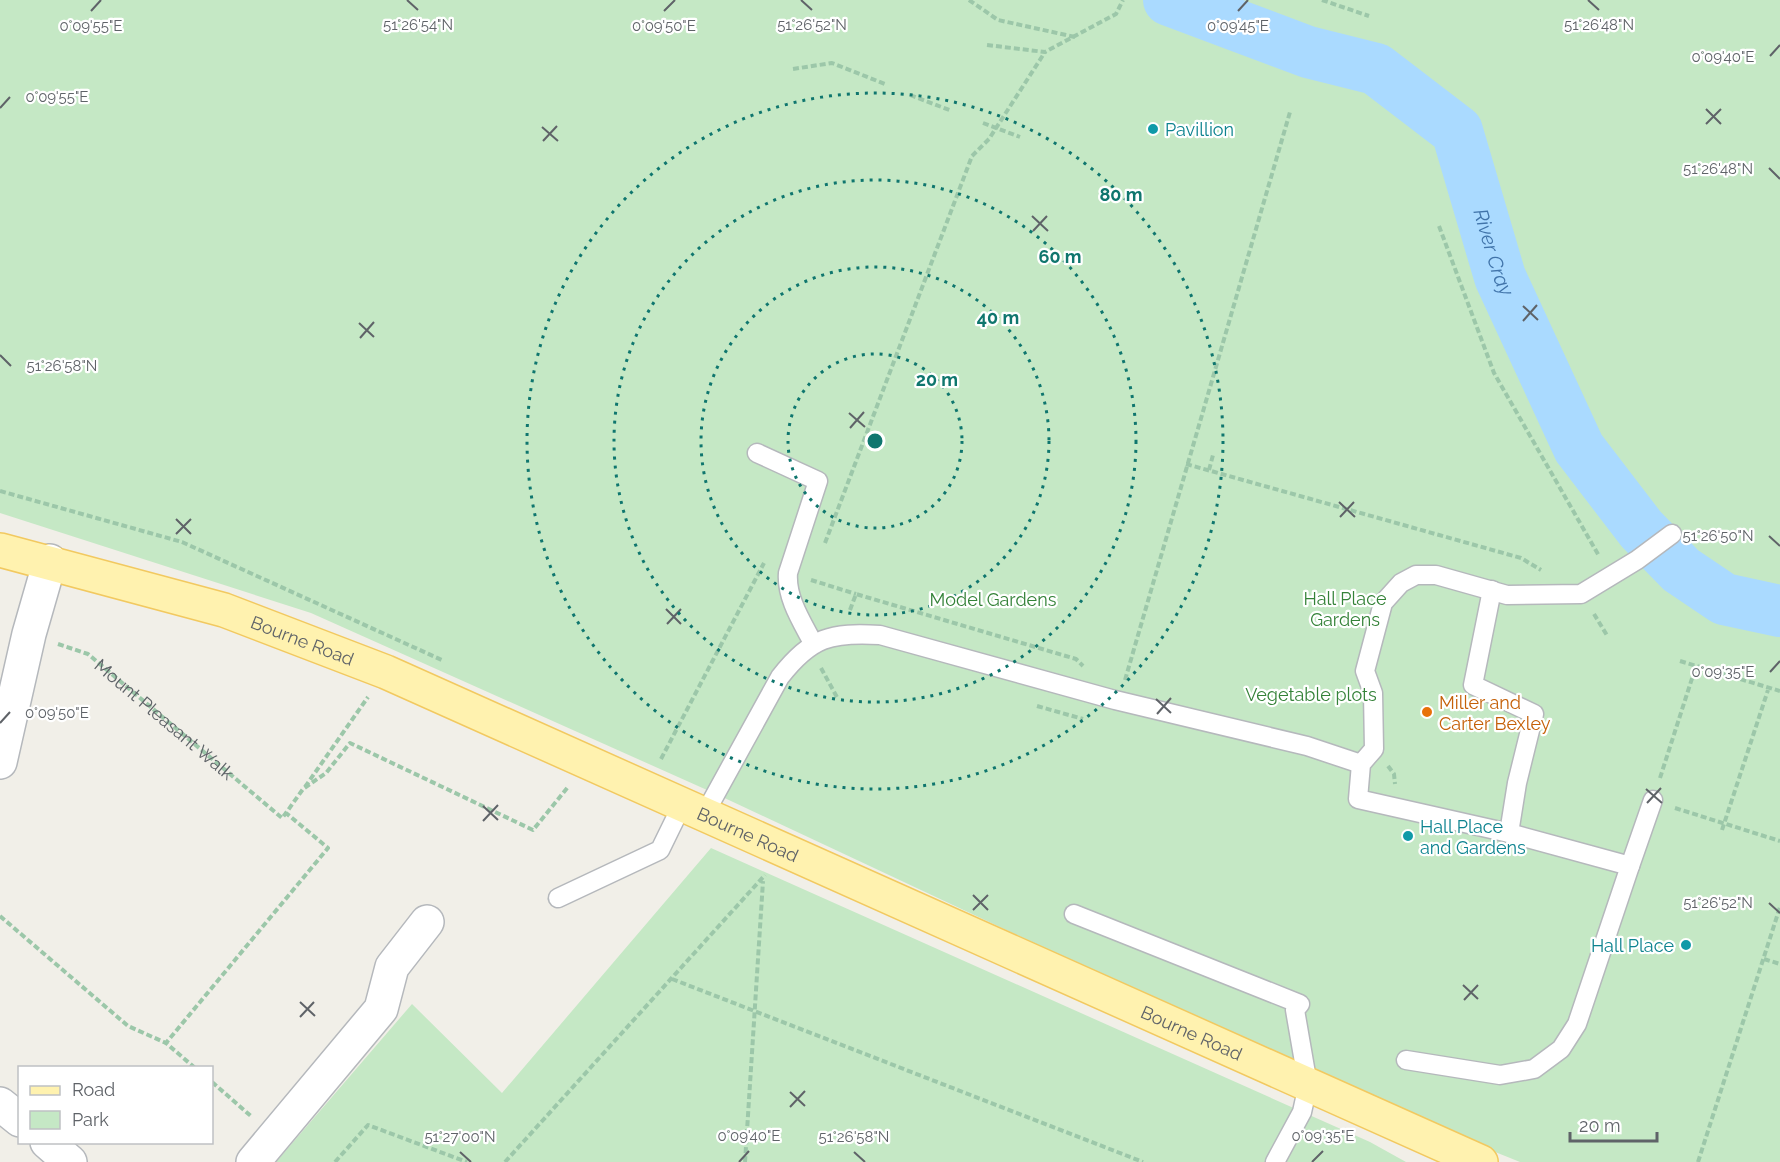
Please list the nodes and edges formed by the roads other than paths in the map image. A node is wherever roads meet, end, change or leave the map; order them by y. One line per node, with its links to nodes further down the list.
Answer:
1 (757, 453): 7 (lane)
2 (1672, 534): 5 (lane)
3 (0, 550): 4 (main road, Bourne Road)
4 (50, 561): 6 (street); 11 (main road, Bourne Road)
5 (1492, 590): 9 (lane); 12 (lane)
6 (18, 640): 8 (street)
7 (813, 644): 9 (lane); 11 (lane)
8 (0, 762)
9 (1361, 765): 12 (lane)
10 (1653, 800): 13 (lane)
11 (693, 810): 14 (lane); 18 (main road, Bourne Road)
12 (1509, 833): 13 (lane)
13 (1630, 866): 17 (lane)
14 (558, 898)
15 (1074, 914): 18 (lane)
16 (428, 922): 23 (street)
17 (1406, 1060)
18 (1308, 1085): 24 (lane); 25 (main road, Bourne Road)
19 (0, 1104): 20 (street)
20 (18, 1118)
21 (48, 1144): 22 (street)
22 (70, 1162)
23 (253, 1162)
24 (1275, 1162)
25 (1481, 1162)

